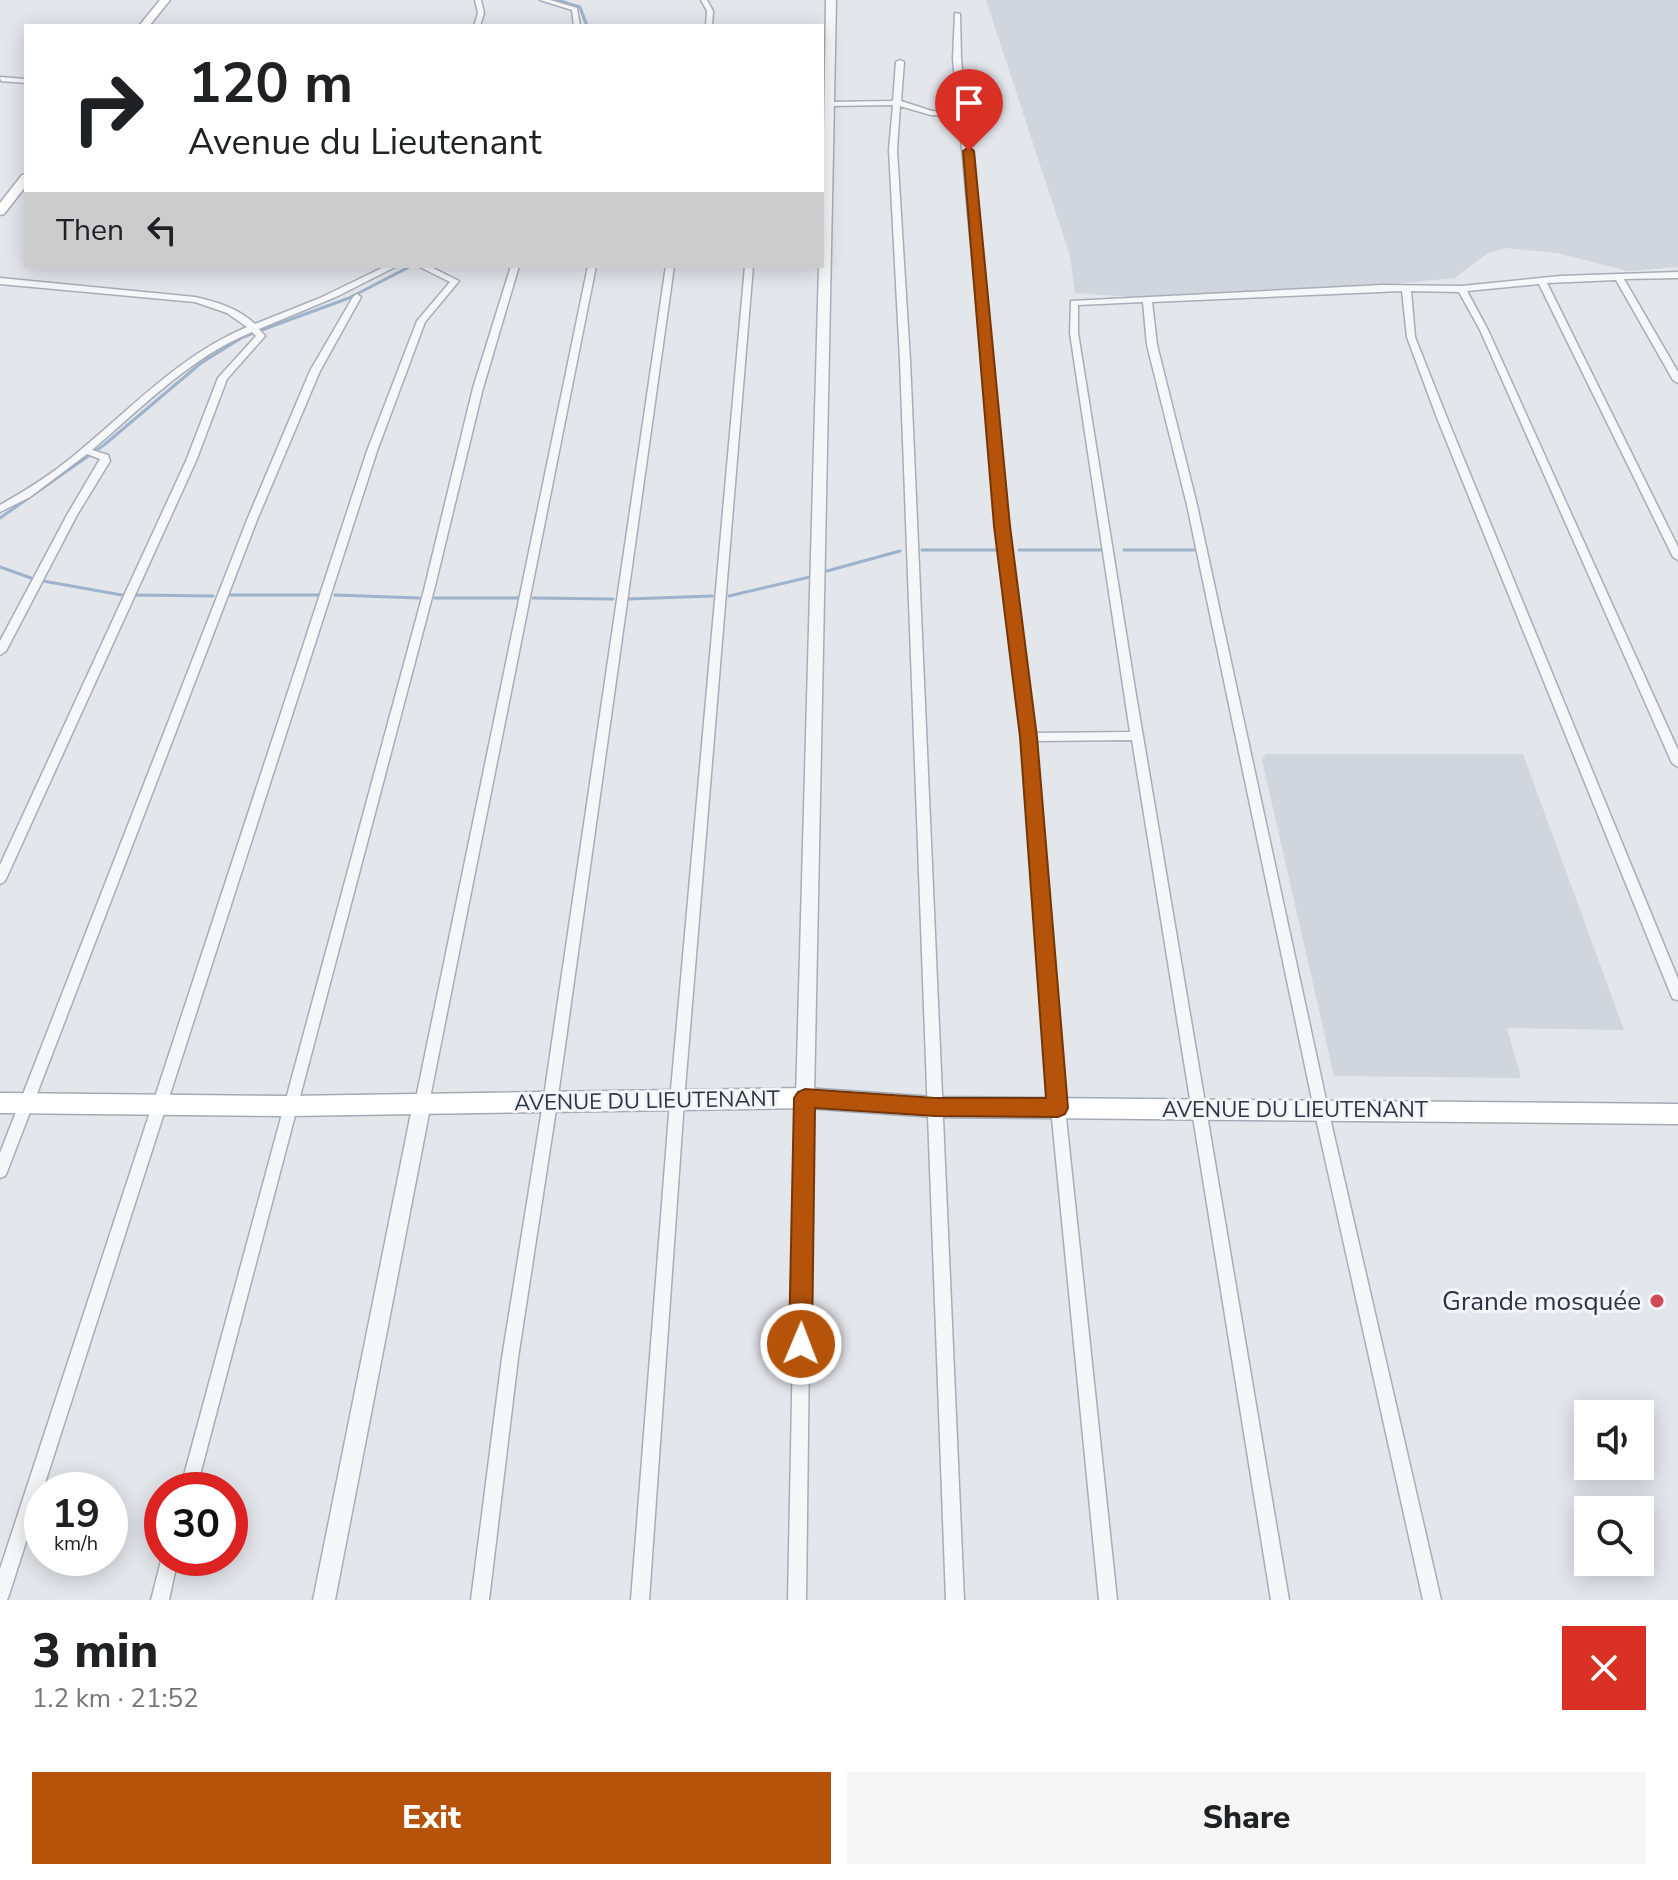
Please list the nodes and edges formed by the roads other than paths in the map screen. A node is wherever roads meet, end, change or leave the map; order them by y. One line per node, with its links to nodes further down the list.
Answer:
1 (165, 0): 7 (main road)
2 (478, 0): 8 (street)
3 (543, 0): 9 (street)
4 (704, 0): 10 (street)
5 (831, 0): 15 (street)
6 (957, 14): 16 (street)
7 (146, 24)
8 (478, 24)
9 (577, 24)
10 (709, 24)
11 (900, 62): 14 (street)
12 (1, 79): 13 (street)
13 (24, 81)
14 (898, 103): 15 (street); 16 (street); 52 (street)
15 (830, 104): 44 (street)
16 (963, 114): 40 (street)
17 (24, 183): 18 (main road)
18 (0, 211)
19 (389, 268): 33 (street)
20 (426, 268): 50 (street)
21 (514, 268): 51 (street)
22 (592, 268): 48 (street)
23 (670, 268): 49 (street)
24 (749, 268): 45 (street)
25 (1678, 275): 26 (street)
26 (1620, 280): 28 (street); 34 (street)
27 (0, 281): 33 (street)
28 (1542, 282): 30 (street); 37 (street)
29 (1406, 288): 30 (street); 32 (street); 43 (street)
30 (1462, 289): 41 (street)
31 (357, 297): 47 (street)
32 (1147, 299): 39 (street); 55 (street)
33 (255, 330): 35 (street); 42 (street)
34 (1678, 380)
35 (91, 453): 36 (street); 38 (street)
36 (0, 509)
37 (1678, 557)
38 (0, 651)
39 (1138, 736): 40 (street); 54 (street)
40 (1029, 737): 53 (street)
41 (1678, 763)
42 (0, 879)
43 (1678, 995)
44 (805, 1098): 45 (main road, AVENUE DU LIEUTENANT); 52 (main road, AVENUE DU LIEUTENANT); 65 (street)
45 (677, 1101): 49 (main road, AVENUE DU LIEUTENANT); 64 (street)
46 (0, 1103): 47 (main road, AVENUE DU LIEUTENANT)
47 (27, 1103): 50 (main road, AVENUE DU LIEUTENANT); 57 (street)
48 (422, 1103): 49 (main road, AVENUE DU LIEUTENANT); 51 (main road, AVENUE DU LIEUTENANT); 62 (street)
49 (550, 1103): 63 (street)
50 (162, 1106): 51 (main road, AVENUE DU LIEUTENANT); 60 (street)
51 (289, 1106): 58 (street)
52 (935, 1107): 53 (main road, AVENUE DU LIEUTENANT); 66 (street)
53 (1058, 1108): 54 (main road, AVENUE DU LIEUTENANT); 67 (street)
54 (1198, 1109): 55 (main road, AVENUE DU LIEUTENANT); 68 (street)
55 (1321, 1109): 56 (main road, AVENUE DU LIEUTENANT); 69 (street)
56 (1678, 1114)
57 (0, 1172)
58 (193, 1472)
59 (166, 1576): 61 (street)
60 (0, 1595)
61 (160, 1600)
62 (324, 1600)
63 (480, 1600)
64 (640, 1600)
65 (797, 1600)
66 (955, 1600)
67 (1108, 1600)
68 (1280, 1600)
69 (1432, 1600)

